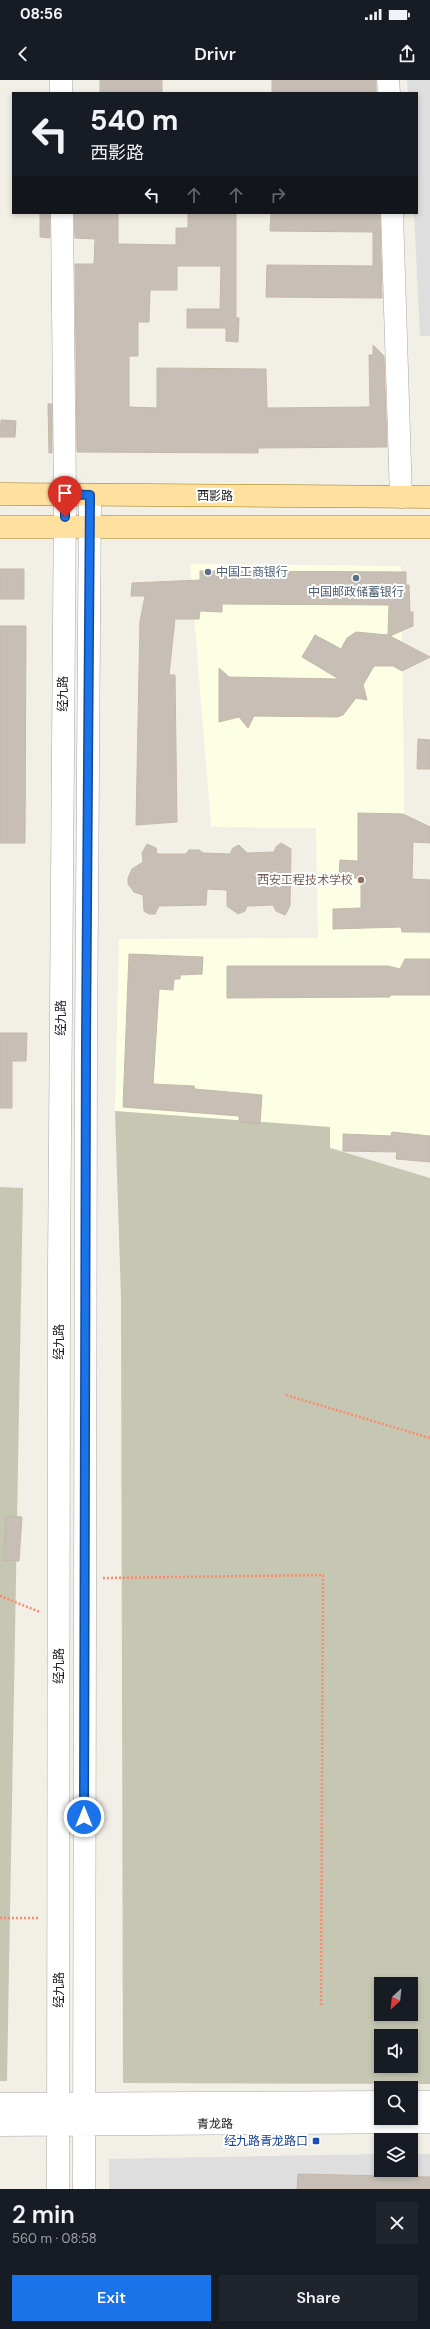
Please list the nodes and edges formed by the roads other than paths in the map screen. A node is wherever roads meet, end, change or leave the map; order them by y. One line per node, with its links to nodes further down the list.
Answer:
1 (60, 80): 3 (street)
2 (388, 80): 4 (street)
3 (61, 92)
4 (389, 92)
5 (62, 214): 8 (street, 经九路)
6 (392, 214): 10 (street)
7 (0, 494): 8 (main road, 西影路)
8 (65, 494): 9 (main road, 西影路); 14 (street, 经九路)
9 (90, 495): 10 (main road, 西影路); 15 (street, 经九路)
10 (401, 497): 11 (main road, 西影路)
11 (430, 497)
12 (430, 527): 15 (main road)
13 (0, 528): 14 (main road)
14 (65, 528): 15 (main road); 20 (street, 经九路)
15 (90, 528): 21 (street, 经九路)
16 (374, 2102): 21 (street, 青龙路)
17 (418, 2102): 18 (street)
18 (430, 2102)
19 (0, 2104): 20 (street, 青龙路)
20 (58, 2104): 21 (street, 青龙路); 24 (street, 经九路)
21 (84, 2104): 25 (street, 经九路)
22 (430, 2122): 25 (street, 青龙路)
23 (0, 2126): 24 (street, 青龙路)
24 (58, 2126): 25 (street, 青龙路); 26 (street, 经九路)
25 (84, 2126): 27 (street, 经九路)
26 (58, 2189)
27 (84, 2189)

